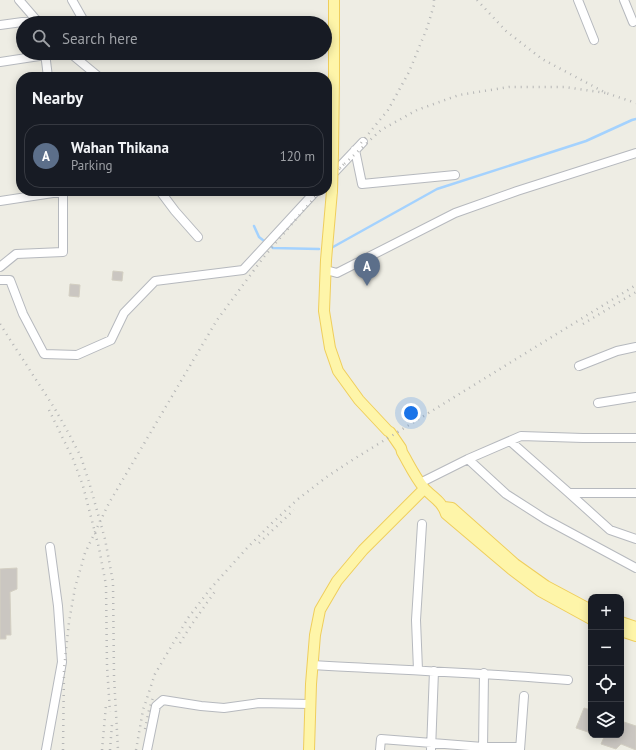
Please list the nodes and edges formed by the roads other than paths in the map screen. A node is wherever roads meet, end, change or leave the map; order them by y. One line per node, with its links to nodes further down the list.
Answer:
1 (19, 0): 6 (street)
2 (72, 0): 7 (street)
3 (578, 0): 11 (street)
4 (624, 0): 8 (street)
5 (335, 1): 23 (main road, bridge)
6 (33, 16)
7 (81, 16)
8 (633, 22)
9 (16, 24): 10 (street)
10 (0, 25)
11 (594, 40)
12 (16, 59): 15 (street)
13 (46, 60): 16 (street)
14 (78, 60): 17 (street)
15 (0, 62)
16 (47, 72)
17 (93, 72)
18 (362, 142): 19 (street)
19 (355, 150): 21 (street); 22 (street)
20 (636, 153): 32 (street)
21 (455, 174)
22 (332, 175)
23 (332, 191)
24 (32, 196): 29 (street)
25 (64, 196): 31 (street)
26 (164, 196): 30 (street)
27 (311, 196): 33 (street)
28 (332, 196): 32 (main road, bridge)
29 (0, 201)
30 (198, 237)
31 (0, 267)
32 (326, 270): 41 (main road)
33 (0, 280)
34 (636, 347): 35 (street)
35 (579, 366)
36 (636, 397): 37 (street)
37 (598, 403)
38 (636, 438): 39 (street)
39 (510, 441): 40 (street); 42 (street)
40 (468, 459): 41 (street); 48 (street)
41 (422, 486): 44 (main road); 55 (main road)
42 (569, 493): 43 (street); 46 (street)
43 (636, 493)
44 (444, 507): 49 (main road); 50 (main road)
45 (422, 524): 56 (street)
46 (636, 539)
47 (50, 547): 65 (street)
48 (636, 568)
49 (588, 608)
50 (588, 617)
51 (624, 623): 52 (main road)
52 (636, 628)
53 (624, 632): 54 (main road)
54 (636, 636)
55 (312, 665): 56 (street); 61 (main road)
56 (418, 670): 57 (street)
57 (434, 671): 58 (street); 62 (street)
58 (484, 673): 59 (street); 63 (street)
59 (568, 680)
60 (524, 696): 64 (street)
61 (310, 704): 66 (street); 67 (main road)
62 (432, 746): 63 (street); 68 (street)
63 (483, 748): 64 (street)
64 (520, 748)
65 (46, 750)
66 (147, 750)
67 (309, 750)
68 (380, 750)

